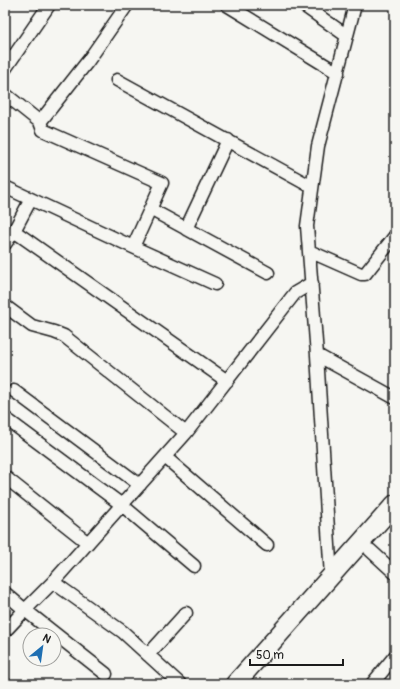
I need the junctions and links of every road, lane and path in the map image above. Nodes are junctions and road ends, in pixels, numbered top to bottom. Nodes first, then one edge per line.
1 (49, 5) edge
2 (127, 5) edge
3 (227, 5) edge
4 (303, 5) edge
5 (355, 5) edge
6 (347, 36) junction
7 (5, 68) edge
8 (338, 73) junction
9 (117, 80) dead end
10 (5, 94) edge
11 (40, 122) junction
12 (228, 140) junction
13 (5, 187) edge
14 (312, 187) junction
15 (31, 199) junction
16 (150, 209) junction
17 (186, 229) junction
18 (14, 231) junction
19 (393, 241) edge
20 (5, 244) edge
21 (133, 247) junction
22 (309, 251) junction
23 (268, 273) dead end
24 (312, 283) junction
25 (215, 284) dead end
26 (5, 306) edge
27 (317, 355) junction
28 (227, 381) junction
29 (14, 391) dead end
30 (395, 398) edge
31 (5, 418) edge
32 (186, 433) junction
33 (165, 457) junction
34 (5, 478) edge
35 (140, 485) junction
36 (395, 504) edge
37 (122, 505) junction
38 (395, 522) edge
39 (88, 543) junction
40 (267, 545) dead end
41 (370, 550) junction
42 (194, 566) dead end
43 (395, 573) edge
44 (330, 577) junction
45 (53, 582) junction
46 (5, 593) edge
47 (24, 610) junction
48 (186, 613) dead end
49 (5, 632) edge
50 (148, 655) junction
51 (395, 656) edge
52 (106, 674) dead end
53 (180, 684) edge
54 (236, 684) edge
55 (251, 684) edge
56 (372, 684) edge

1 - 7 street
2 - 11 street
3 - 8 street
4 - 6 street
5 - 6 street
6 - 8 street
8 - 14 street
9 - 12 street
10 - 11 street
11 - 16 street
12 - 14 street
12 - 17 street
13 - 15 street
14 - 22 street
15 - 18 street
15 - 21 street
16 - 17 street
16 - 21 street
17 - 23 street
18 - 20 street
18 - 28 street
19 - 22 street
21 - 25 street
22 - 24 street
24 - 27 street
24 - 28 street
26 - 32 street
27 - 30 street
27 - 44 street
28 - 32 street
29 - 35 street
31 - 37 street
32 - 33 street
33 - 35 street
33 - 40 street
34 - 39 street
35 - 37 street
36 - 44 main road
37 - 39 street
37 - 42 street
38 - 41 main road
39 - 45 street
41 - 43 street
41 - 55 main road
44 - 54 main road
45 - 47 street
45 - 50 street
46 - 47 street
47 - 49 street
47 - 52 street
48 - 50 street
50 - 53 street
51 - 56 street

